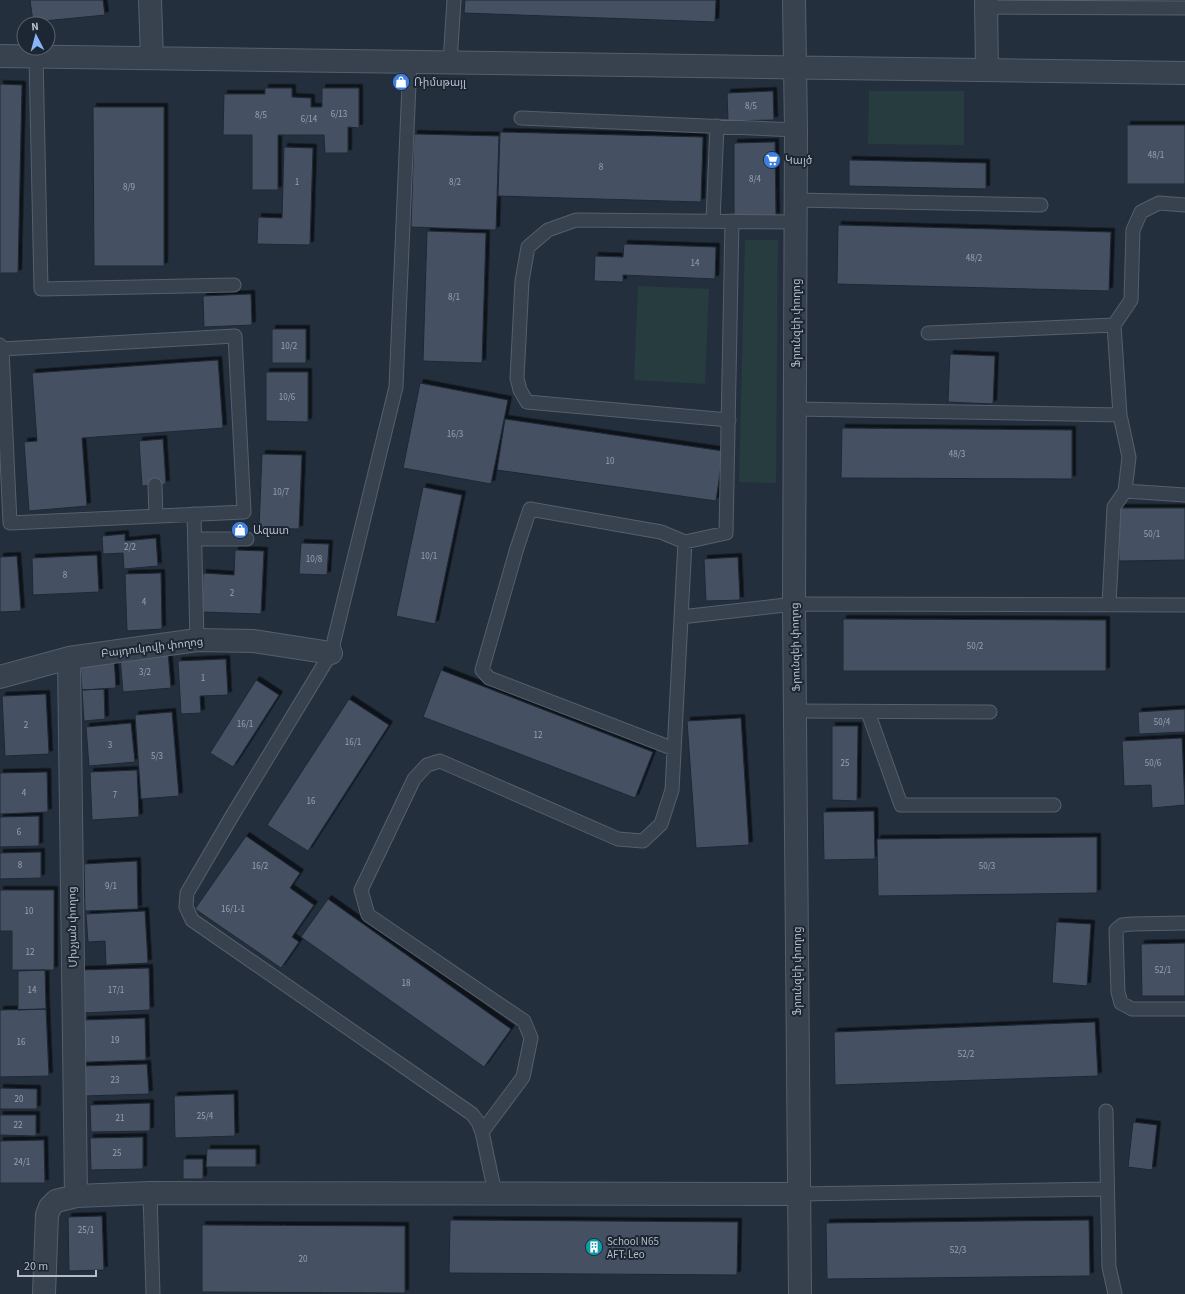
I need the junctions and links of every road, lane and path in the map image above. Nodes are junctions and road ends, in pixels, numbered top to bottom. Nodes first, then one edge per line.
1 (150, 0) edge
2 (454, 0) edge
3 (794, 0) edge
4 (986, 4) edge
5 (1185, 8) edge
6 (0, 56) edge
7 (16, 56) edge
8 (36, 56) joint
9 (152, 58) junction
10 (410, 62) junction
11 (450, 62) junction
12 (796, 67) junction
13 (987, 70) junction
14 (1185, 73) edge
15 (520, 118) dead end
16 (716, 126) junction
17 (796, 130) junction
18 (796, 200) junction
19 (1041, 205) dead end
20 (1185, 205) edge
21 (713, 221) junction
22 (732, 221) junction
23 (796, 222) junction
24 (234, 285) dead end
25 (1114, 325) junction
26 (928, 334) dead end
27 (1, 347) edge
28 (795, 410) junction
29 (1120, 415) junction
30 (729, 420) junction
31 (155, 485) dead end
32 (1125, 491) junction
33 (1185, 495) edge
34 (194, 514) junction
35 (156, 516) junction
36 (195, 539) junction
37 (246, 539) dead end
38 (685, 542) junction
39 (794, 604) junction
40 (1110, 604) junction
41 (1185, 605) edge
42 (681, 617) junction
43 (197, 640) junction
44 (330, 653) junction
45 (69, 658) junction
46 (0, 678) edge
47 (796, 711) junction
48 (868, 712) junction
49 (990, 712) dead end
50 (674, 749) junction
51 (1054, 805) dead end
52 (1185, 923) edge
53 (1185, 1009) edge
54 (1106, 1111) dead end
55 (482, 1132) junction
56 (1107, 1189) junction
57 (495, 1193) junction
58 (150, 1194) junction
59 (798, 1194) junction
60 (76, 1196) junction
61 (44, 1294) edge
62 (153, 1294) edge
63 (800, 1294) edge
64 (1115, 1294) edge

1 - 9 street
2 - 11 lane
3 - 12 street, Ֆրունզեի փողոց
4 - 5 lane
4 - 13 street
6 - 7 street
8 - 9 street
8 - 24 lane
9 - 10 street
10 - 11 street
10 - 44 lane
11 - 12 street
12 - 13 street
12 - 17 street, Ֆրունզեի փողոց
13 - 14 street
15 - 16 lane
16 - 17 lane
16 - 21 lane
17 - 18 street, Ֆրունզեի փողոց
18 - 19 lane
18 - 23 street, Ֆրունզեի փողոց
20 - 25 lane
21 - 22 lane
21 - 30 lane
22 - 23 lane
22 - 30 lane
23 - 28 street, Ֆրունզեի փողոց
25 - 26 lane
25 - 29 lane
27 - 34 lane
27 - 35 lane
28 - 29 lane
28 - 39 street, Ֆրունզեի փողոց
29 - 32 lane
30 - 38 lane
31 - 35 lane
32 - 33 lane
32 - 40 lane
34 - 35 lane
34 - 36 lane
36 - 37 lane
36 - 43 lane
38 - 42 lane
38 - 50 lane
39 - 40 lane
39 - 42 lane
39 - 47 street, Ֆրունզեի փողոց
40 - 41 lane
42 - 50 lane
43 - 44 street, Բայդուկովի փողոց
43 - 45 street, Բայդուկովի փողոց
44 - 55 lane
45 - 46 street, Բայդուկովի փողոց
45 - 60 street, Մխչյան փողոց
47 - 48 lane
47 - 59 street, Ֆրունզեի փողոց
48 - 49 lane
48 - 51 lane
50 - 55 lane
52 - 53 lane
54 - 56 lane
55 - 57 lane
56 - 59 lane
56 - 64 lane
57 - 58 street
57 - 59 street
58 - 60 street
58 - 62 lane
59 - 63 street, Ֆրունզեի փողոց
60 - 61 street

